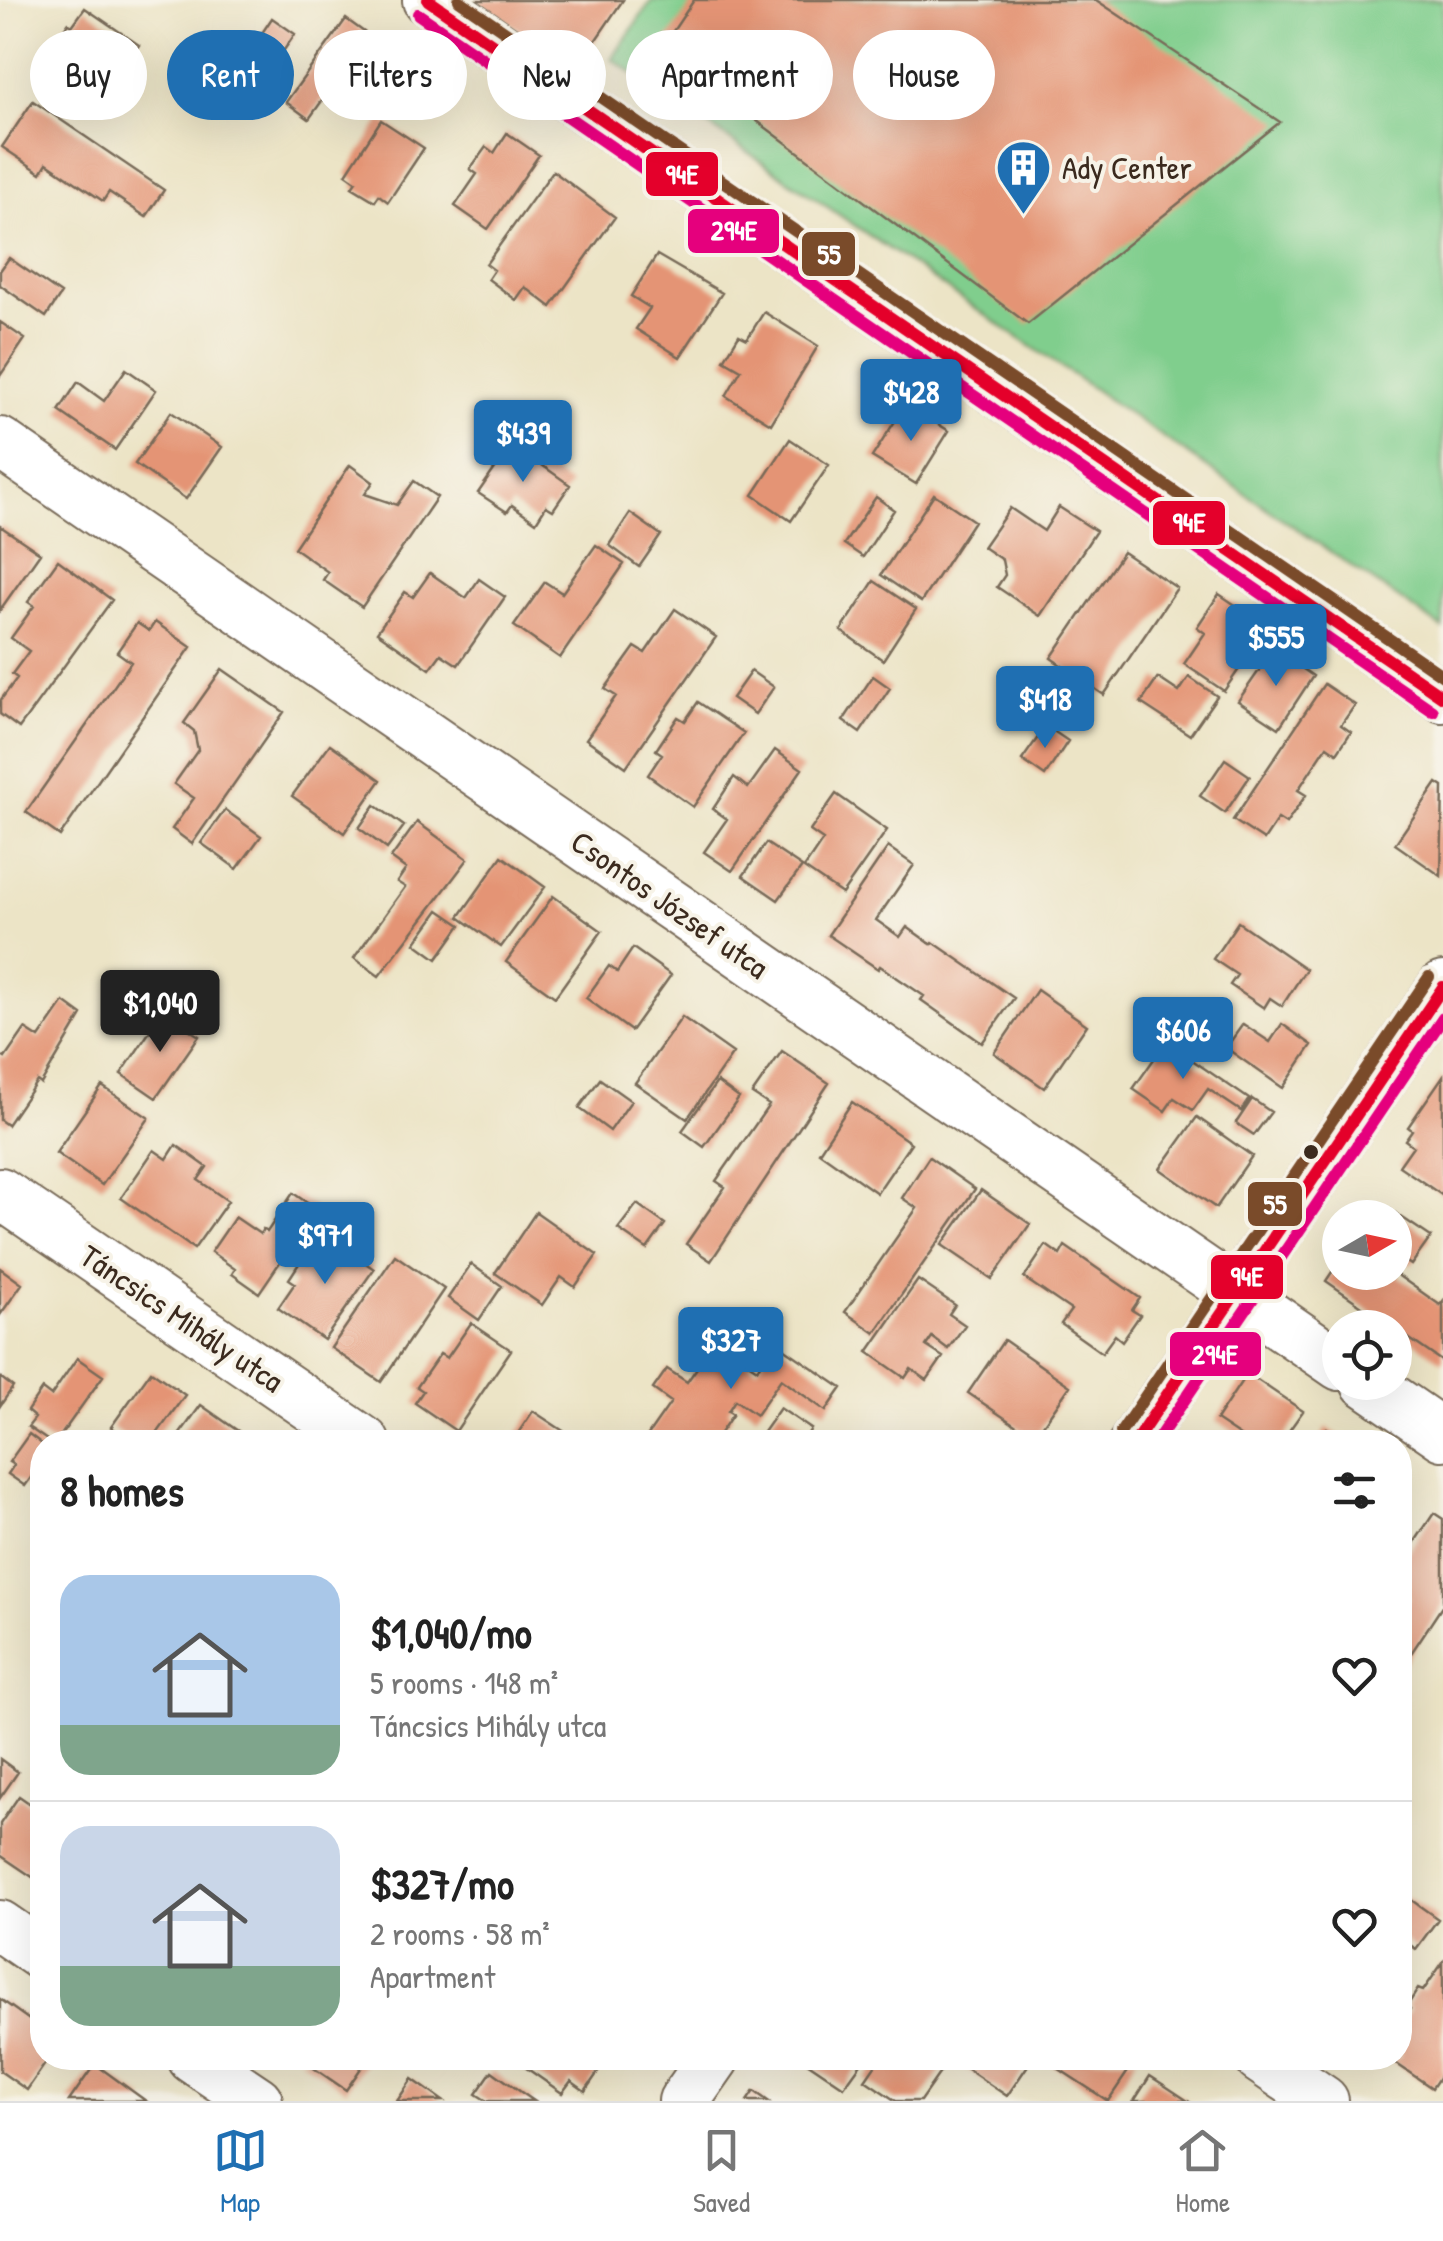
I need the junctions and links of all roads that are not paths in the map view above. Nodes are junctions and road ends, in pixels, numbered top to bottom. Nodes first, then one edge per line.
1 (428, 0) edge
2 (0, 443) edge
3 (1443, 698) edge
4 (1443, 987) edge
5 (0, 1194) edge
6 (1236, 1294) junction
7 (1322, 1353) edge
8 (1392, 1400) edge
9 (346, 1430) edge
10 (1143, 1430) edge
11 (1443, 1435) edge
12 (0, 1926) edge
13 (30, 1947) edge
14 (211, 2070) edge
15 (706, 2070) edge
16 (1278, 2070) edge
17 (257, 2101) edge
18 (684, 2101) edge
19 (1323, 2101) edge

1 - 3 street
2 - 6 street, Csontos József utca
4 - 6 street
5 - 9 street, Táncsics Mihály utca
6 - 7 street, Csontos József utca
6 - 10 street
8 - 11 street
12 - 13 street
14 - 17 street
15 - 18 street
16 - 19 street

